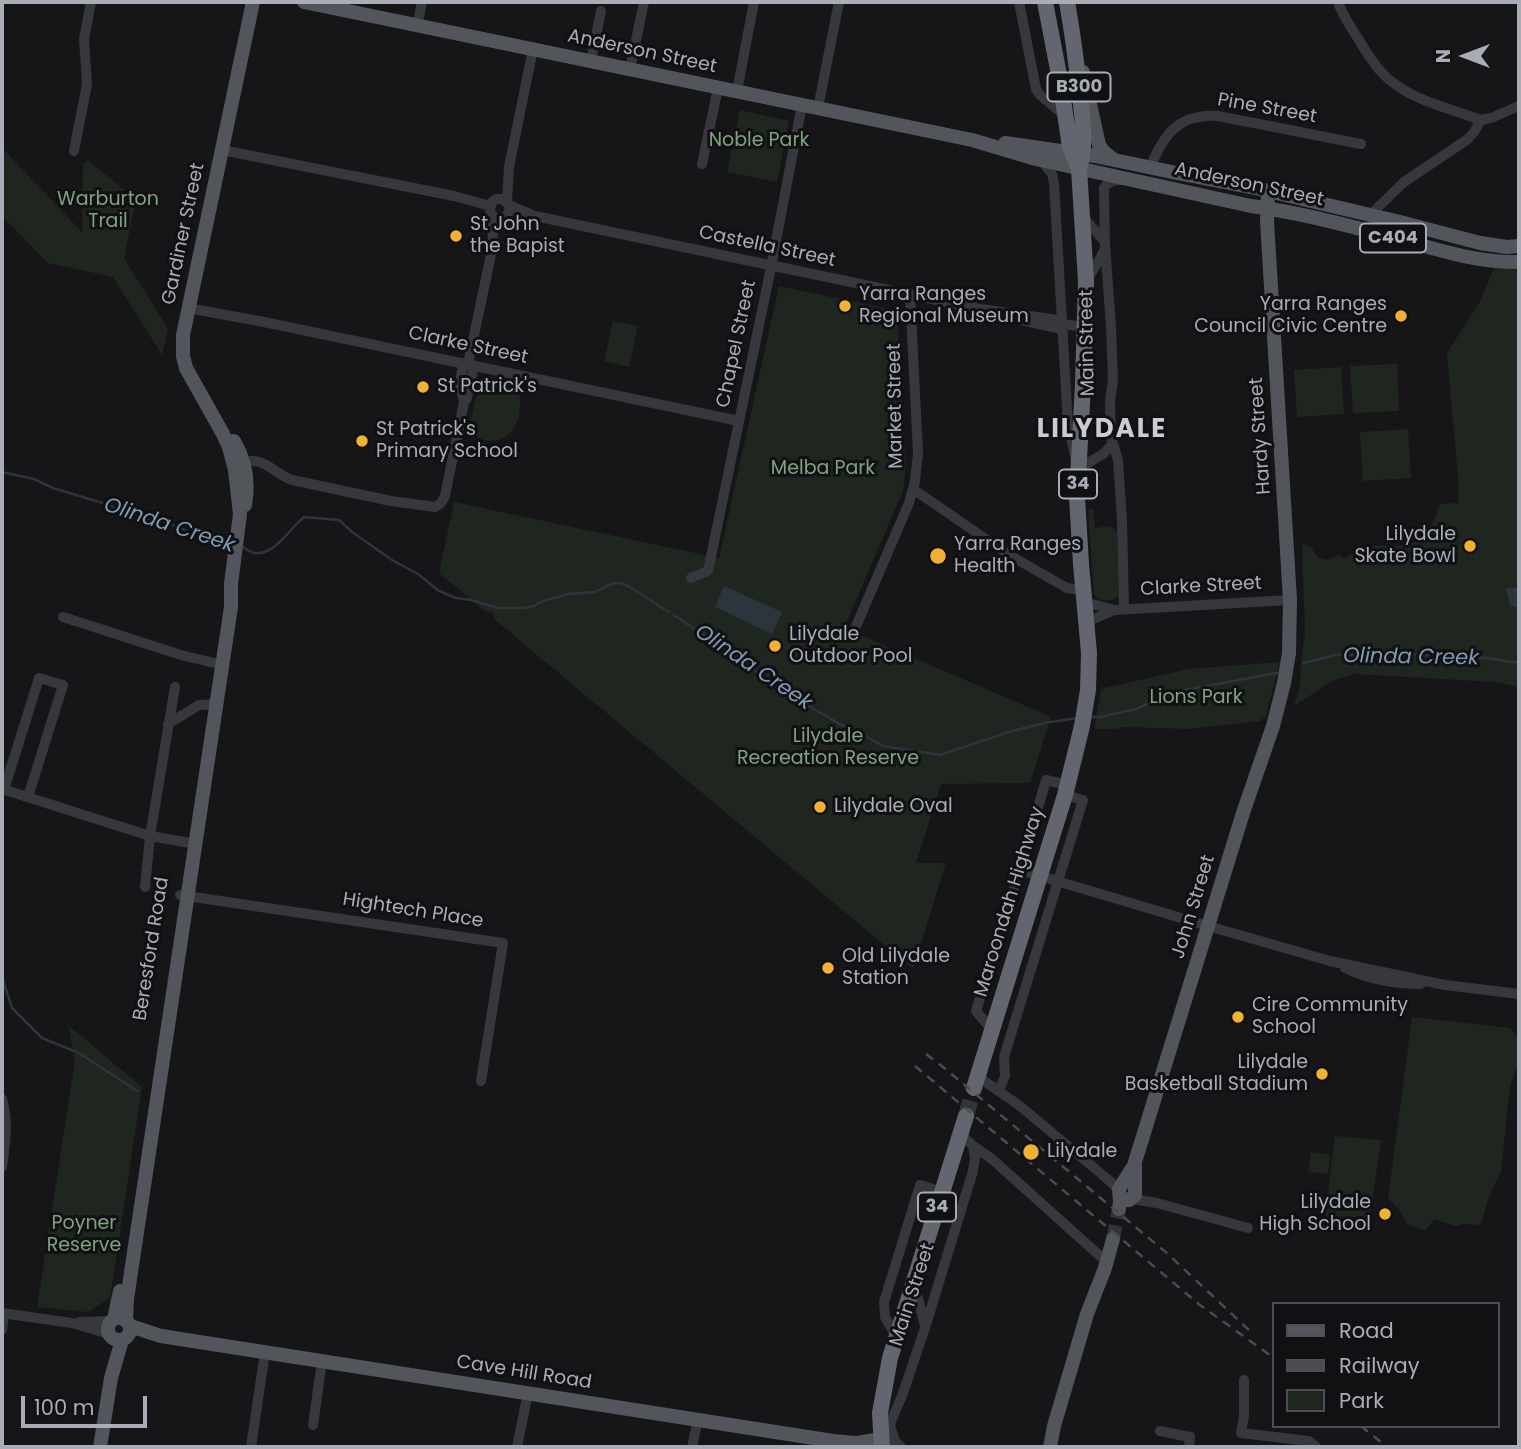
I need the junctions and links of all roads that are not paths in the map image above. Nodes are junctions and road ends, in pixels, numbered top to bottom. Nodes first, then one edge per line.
1 (90, 2) edge
2 (253, 2) edge
3 (304, 2) edge
4 (422, 2) edge
5 (644, 2) edge
6 (754, 2) edge
7 (839, 2) edge
8 (1019, 2) edge
9 (1045, 2) edge
10 (1067, 2) edge
11 (1338, 2) edge
12 (601, 11) dead end
13 (1070, 20) junction
14 (417, 26) junction
15 (533, 49) junction
16 (591, 61) junction
17 (629, 69) junction
18 (718, 88) junction
19 (737, 91) junction
20 (802, 105) junction
21 (1519, 106) edge
22 (818, 108) junction
23 (1065, 116) junction
24 (1481, 120) junction
25 (972, 140) junction
26 (1362, 144) dead end
27 (222, 150) junction
28 (74, 151) dead end
29 (1078, 158) junction
30 (1041, 160) junction
31 (1118, 161) junction
32 (702, 164) dead end
33 (1150, 168) junction
34 (1131, 180) junction
35 (1147, 183) junction
36 (1268, 191) junction
37 (1332, 206) junction
38 (1267, 208) junction
39 (501, 209) junction
40 (1370, 215) junction
41 (1083, 218) junction
42 (1330, 221) junction
43 (1105, 243) junction
44 (1519, 246) edge
45 (1433, 248) junction
46 (1519, 262) edge
47 (771, 265) junction
48 (1086, 281) junction
49 (910, 294) junction
50 (188, 308) junction
51 (1062, 324) junction
52 (1085, 327) junction
53 (468, 365) junction
54 (214, 416) joint
55 (739, 421) junction
56 (1113, 444) junction
57 (239, 463) junction
58 (1078, 469) junction
59 (913, 489) junction
60 (691, 578) dead end
61 (1084, 596) junction
62 (1290, 600) junction
63 (1119, 609) junction
64 (62, 617) dead end
65 (1086, 622) junction
66 (854, 631) dead end
67 (1288, 662) joint
68 (219, 664) junction
69 (175, 687) dead end
70 (213, 704) junction
71 (169, 724) junction
72 (3, 790) edge
73 (1065, 794) junction
74 (28, 797) junction
75 (150, 836) junction
76 (192, 844) junction
77 (1020, 870) junction
78 (1040, 875) junction
79 (1059, 880) junction
80 (145, 887) dead end
81 (184, 895) junction
82 (1209, 926) junction
83 (1519, 994) edge
84 (992, 1030) junction
85 (481, 1081) dead end
86 (976, 1082) joint
87 (999, 1091) junction
88 (2, 1099) edge
89 (966, 1116) tunnel mouth
90 (961, 1134) junction
91 (973, 1146) junction
92 (2, 1167) edge
93 (918, 1190) junction
94 (942, 1192) junction
95 (1126, 1197) junction
96 (936, 1212) junction
97 (1248, 1228) dead end
98 (1115, 1241) joint
99 (1086, 1243) junction
100 (1105, 1268) junction
101 (914, 1281) junction
102 (3, 1313) edge
103 (925, 1328) junction
104 (2, 1330) edge
105 (118, 1330) junction
106 (896, 1336) junction
107 (265, 1352) junction
108 (322, 1361) junction
109 (1244, 1380) dead end
110 (528, 1393) junction
111 (882, 1396) junction
112 (698, 1419) junction
113 (892, 1419) junction
114 (313, 1425) dead end
115 (1160, 1431) dead end
116 (861, 1445) edge
117 (883, 1445) edge
118 (100, 1447) edge
119 (251, 1447) edge
120 (517, 1447) edge
121 (692, 1447) edge
122 (901, 1447) edge
123 (1050, 1447) edge
124 (1189, 1447) edge
125 (1315, 1447) edge

1 - 28 street
2 - 27 main road, Gardiner Street
3 - 14 main road, Anderson Street
4 - 14 street
5 - 17 street
6 - 19 street
7 - 22 street
8 - 23 street
9 - 23 highway, B300
10 - 13 highway, B300
11 - 24 street
12 - 16 street
13 - 29 highway, B300
13 - 31 main road
14 - 15 main road, Anderson Street
15 - 16 main road, Anderson Street
15 - 39 street
16 - 17 main road, Anderson Street
17 - 18 main road, Anderson Street
18 - 19 main road, Anderson Street
18 - 32 street
19 - 20 main road, Anderson Street
20 - 22 main road, Anderson Street
20 - 47 street, Chapel Street
21 - 24 street
22 - 25 main road, Anderson Street
23 - 29 highway, B300
24 - 40 street
25 - 29 main road, Anderson Street
25 - 30 main road, Anderson Street
26 - 33 street, Pine Street
27 - 39 street, Castella Street
27 - 50 main road, Gardiner Street
29 - 30 main road, Anderson Street
29 - 31 main road, Anderson Street / C404
29 - 34 main road, Anderson Street / C404
29 - 41 highway, 34
30 - 51 street, Main Street
31 - 33 main road, Anderson Street / C404
33 - 35 main road
33 - 36 main road, Anderson Street / C404
34 - 35 main road, Anderson Street / C404
34 - 43 street, Main Street
35 - 38 main road, Anderson Street / C404
36 - 37 main road, Anderson Street / C404
36 - 38 main road, Hardy Street
37 - 40 main road, Anderson Street / C404
37 - 42 main road
38 - 42 main road, Anderson Street / C404
38 - 62 main road, Hardy Street
39 - 47 street, Castella Street
39 - 53 street
40 - 44 main road, Anderson Street / C404
40 - 45 main road
41 - 43 street
41 - 48 highway, 34
42 - 45 main road, Anderson Street / C404
43 - 48 street
43 - 56 street, Main Street
45 - 46 main road, Anderson Street / C404
47 - 49 street, Castella Street
47 - 55 street, Chapel Street
48 - 52 highway, 34
49 - 51 street, Castella Street
49 - 59 street, Market Street
50 - 53 street, Clarke Street
50 - 54 main road, Gardiner Street
51 - 52 street, Castella Street
51 - 58 street, Main Street
52 - 58 highway, 34
53 - 55 street, Clarke Street
53 - 57 street
54 - 57 main road, Beresford Road
55 - 60 street, Chapel Street
56 - 58 street
56 - 63 street, Main Street
57 - 68 main road, Beresford Road
58 - 61 highway, 34
59 - 61 street, Clarke Street
59 - 66 street, Market Street
61 - 63 street, Clarke Street
61 - 65 highway, 34
62 - 63 street, Clarke Street
62 - 67 main road, Hardy Street
63 - 65 street, Clarke Street
64 - 68 street
65 - 73 highway, Maroondah Highway / 34
67 - 82 main road, John Street
68 - 70 main road, Beresford Road
69 - 71 street
70 - 71 street
70 - 76 main road, Beresford Road
71 - 75 street
72 - 74 street
72 - 74 street
73 - 77 street
73 - 78 highway, Maroondah Highway / 34
73 - 79 street
74 - 75 street
75 - 76 street
75 - 80 street
76 - 81 main road, Beresford Road
77 - 78 street
77 - 84 street
78 - 79 street
78 - 84 highway, Maroondah Highway / 34
79 - 82 street
79 - 87 street
81 - 85 street, Hightech Place
81 - 105 main road, Beresford Road
82 - 83 street
82 - 95 main road, John Street
84 - 86 highway, Maroondah Highway / 34
86 - 87 street
87 - 95 street
88 - 92 street
89 - 90 highway, 34
90 - 91 street
90 - 94 highway, 34
91 - 99 street
91 - 103 street, Main Street
93 - 94 street
93 - 96 street
93 - 106 street, Main Street
94 - 96 highway, 34
95 - 97 street
96 - 101 highway, 34
98 - 99 street
98 - 100 main road
99 - 100 street
100 - 123 main road
101 - 103 street
101 - 106 highway, 34
102 - 104 street
102 - 105 street, Cave Hill Road
103 - 113 street, Main Street
105 - 107 main road, Cave Hill Road
105 - 118 main road, Beresford Road
106 - 111 highway, 34
107 - 108 main road, Cave Hill Road
107 - 119 street
108 - 110 main road, Cave Hill Road
108 - 114 street
109 - 125 street
110 - 112 main road, Cave Hill Road
110 - 120 street
111 - 113 street
111 - 117 highway, 34
112 - 116 main road, Cave Hill Road
112 - 121 street
113 - 117 street
113 - 122 street
115 - 124 street
116 - 117 main road, Cave Hill Road

